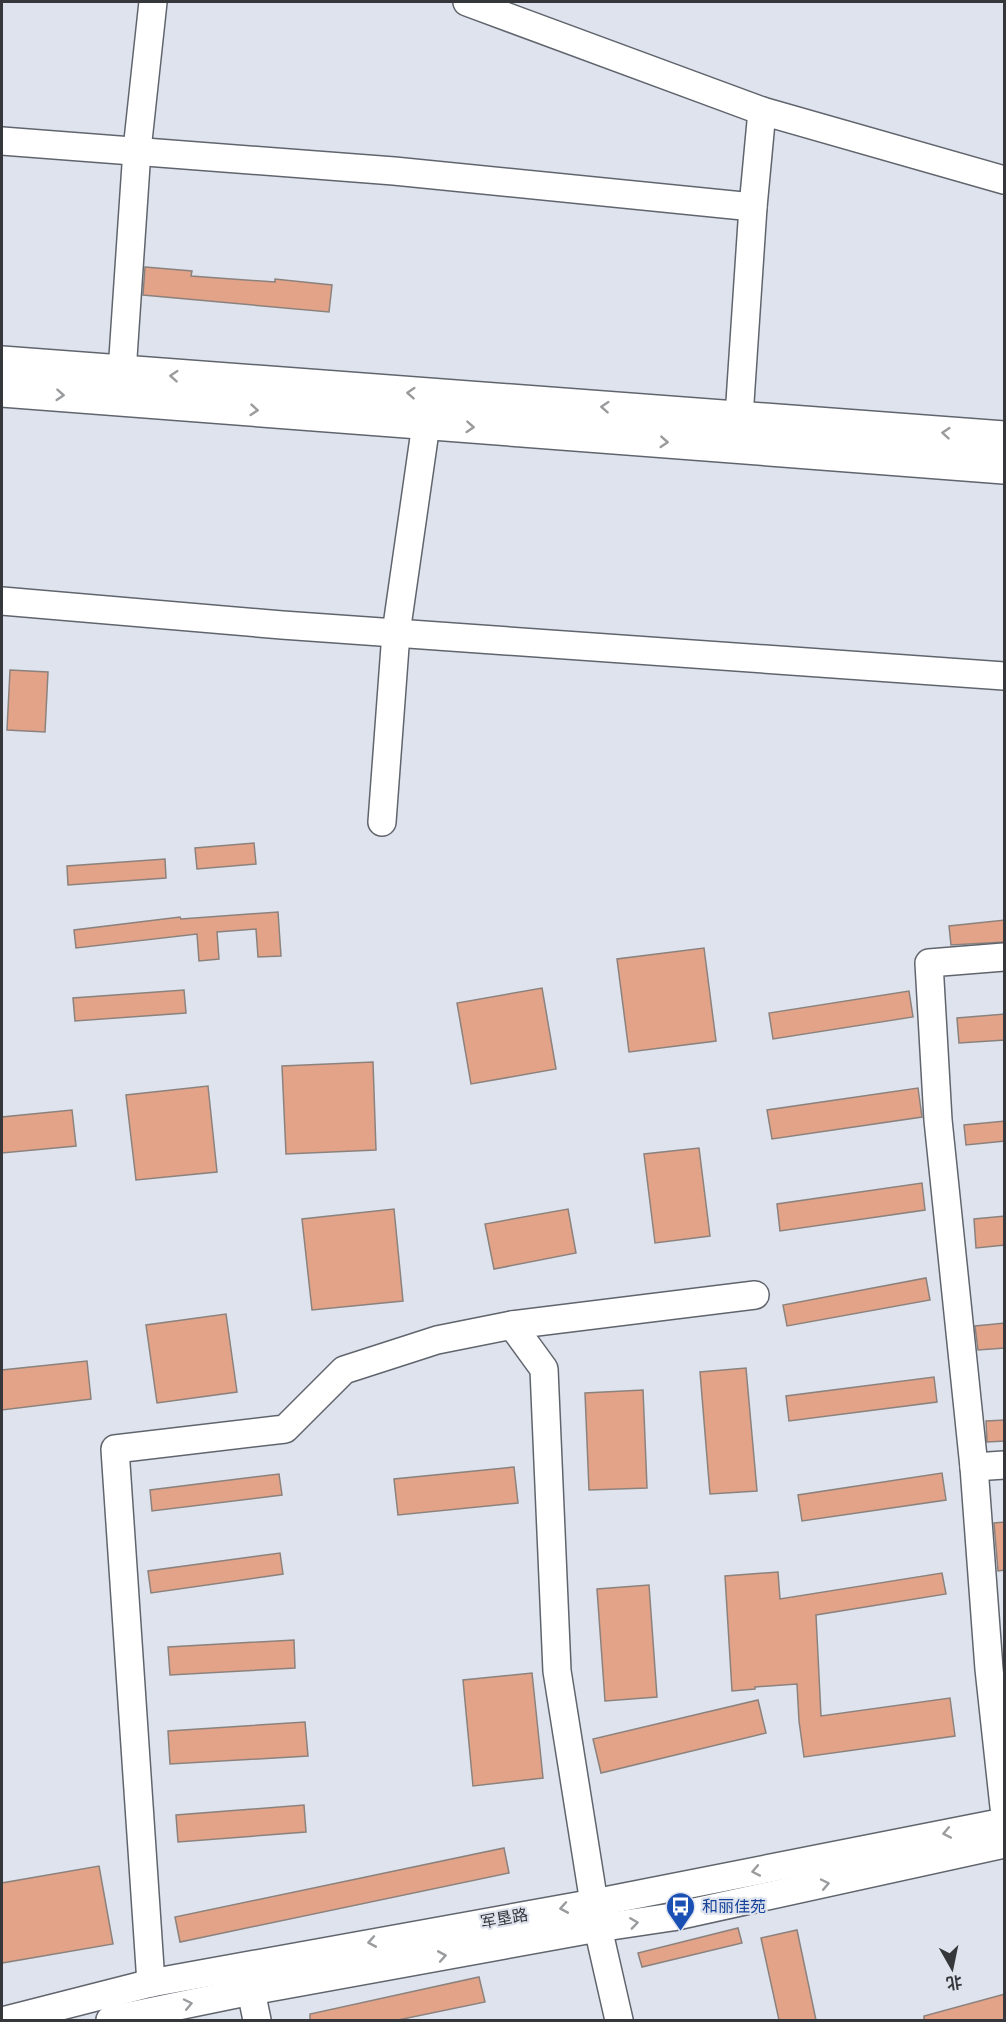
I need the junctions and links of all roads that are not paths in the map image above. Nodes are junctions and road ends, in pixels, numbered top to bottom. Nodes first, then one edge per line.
1 (153, 2) edge
2 (467, 2) edge
3 (762, 111) junction
4 (2, 141) edge
5 (137, 150) junction
6 (1005, 180) edge
7 (753, 207) junction
8 (2, 363) edge
9 (122, 372) junction
10 (2, 390) edge
11 (739, 417) junction
12 (426, 424) junction
13 (1005, 438) edge
14 (1005, 467) edge
15 (2, 601) edge
16 (396, 633) junction
17 (1005, 676) edge
18 (382, 822) dead end
19 (1005, 957) edge
20 (755, 1295) dead end
21 (512, 1324) junction
22 (1005, 1465) edge
23 (974, 1467) junction
24 (997, 1668) edge
25 (1005, 1807) edge
26 (1005, 1822) edge
27 (1005, 1844) edge
28 (596, 1915) junction
29 (151, 1983) junction
30 (251, 1990) junction
31 (6, 2020) edge
32 (110, 2020) edge
33 (257, 2020) edge
34 (619, 2020) edge

1 - 5 street
2 - 3 street
3 - 6 street
3 - 7 street
4 - 5 street
5 - 7 street
5 - 9 street
7 - 11 street
8 - 9 main road
11 -> 9 main road
10 -> 12 main road
13 -> 11 main road
12 -> 14 main road
12 - 16 street
15 - 16 street
16 - 17 street
16 - 18 street
19 - 23 street
20 - 21 street
21 - 28 street
21 - 29 street
22 - 23 street
23 - 24 street
24 - 25 street
26 -> 28 street, 军垦路
28 -> 27 street, 军垦路
28 -> 29 street, 军垦路
30 -> 28 street, 军垦路
28 - 34 street
29 - 31 street, 军垦路
32 -> 30 street, 军垦路
30 - 33 street

